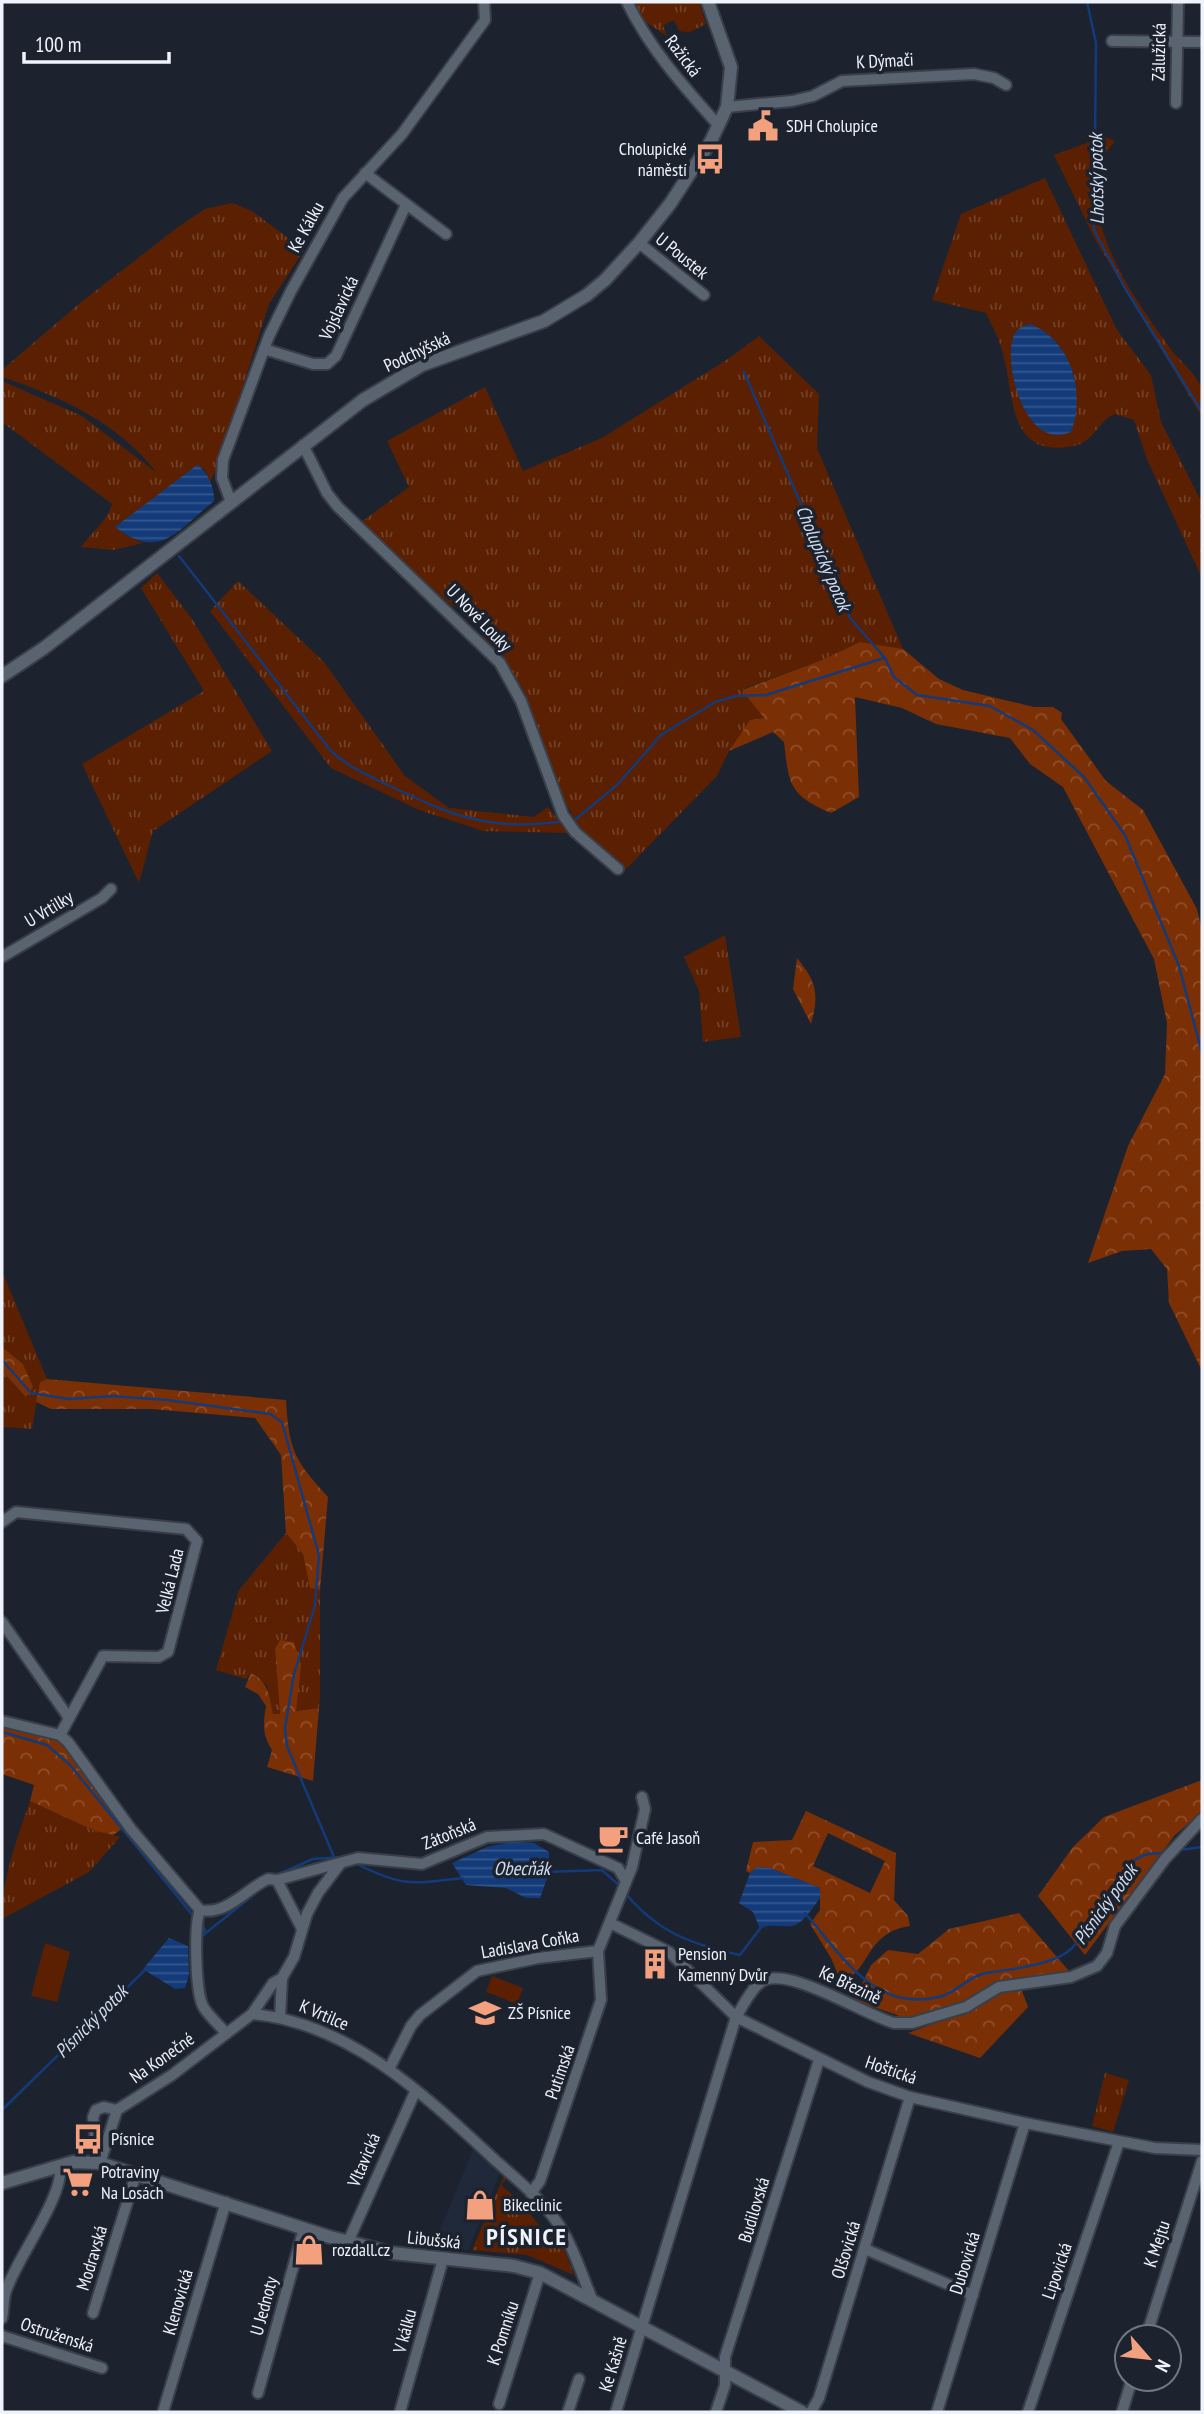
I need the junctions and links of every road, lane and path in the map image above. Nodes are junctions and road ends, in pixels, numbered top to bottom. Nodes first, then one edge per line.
1 (484, 2) edge
2 (627, 2) edge
3 (708, 2) edge
4 (1178, 2) edge
5 (1112, 41) dead end
6 (1177, 41) junction
7 (1202, 42) edge
8 (1006, 85) dead end
9 (1176, 103) dead end
10 (727, 107) junction
11 (719, 126) junction
12 (365, 173) junction
13 (406, 205) junction
14 (446, 234) dead end
15 (639, 243) junction
16 (704, 295) dead end
17 (264, 349) junction
18 (303, 445) junction
19 (231, 502) junction
20 (2, 676) edge
21 (618, 869) dead end
22 (111, 888) dead end
23 (2, 957) edge
24 (2, 1522) edge
25 (2, 1622) edge
26 (68, 1718) junction
27 (2, 1721) edge
28 (60, 1735) junction
29 (642, 1797) dead end
30 (1202, 1819) edge
31 (347, 1862) junction
32 (277, 1880) junction
33 (624, 1886) junction
34 (198, 1916) junction
35 (610, 1923) junction
36 (302, 1929) junction
37 (598, 1951) junction
38 (282, 1978) junction
39 (252, 2014) junction
40 (280, 2017) junction
41 (736, 2017) junction
42 (226, 2033) junction
43 (819, 2060) junction
44 (389, 2069) junction
45 (415, 2092) junction
46 (910, 2097) junction
47 (117, 2110) junction
48 (1025, 2123) junction
49 (1119, 2141) junction
50 (1202, 2150) edge
51 (101, 2158) junction
52 (1202, 2161) edge
53 (60, 2165) junction
54 (136, 2174) junction
55 (2, 2183) edge
56 (531, 2193) junction
57 (226, 2202) junction
58 (304, 2228) junction
59 (348, 2242) junction
60 (865, 2249) junction
61 (443, 2259) junction
62 (540, 2273) junction
63 (3, 2294) edge
64 (973, 2295) junction
65 (592, 2299) junction
66 (93, 2313) dead end
67 (2, 2318) edge
68 (1150, 2323) edge
69 (643, 2326) junction
70 (2, 2336) edge
71 (102, 2368) dead end
72 (725, 2371) junction
73 (579, 2379) dead end
74 (258, 2393) dead end
75 (1128, 2393) edge
76 (499, 2404) dead end
77 (163, 2412) edge
78 (400, 2412) edge
79 (568, 2412) edge
80 (616, 2412) edge
81 (716, 2412) edge
82 (802, 2412) edge
83 (811, 2412) edge
84 (937, 2412) edge
85 (1028, 2412) edge
86 (1122, 2412) edge

1 - 12 street, Ke Kálku
2 - 11 street, Ražická
3 - 10 street, Podchýšská
4 - 6 street, Zálužická
5 - 6 street
6 - 7 street
6 - 9 street, Zálužická
8 - 10 street, K Dýmači
10 - 11 street, Podchýšská
11 - 15 street, Podchýšská
12 - 13 street
12 - 17 street, Ke Kálku
13 - 14 street
13 - 17 street, Vojslavická
15 - 16 street, U Poustek
15 - 18 street, Podchýšská
17 - 19 street, Ke Kálku
18 - 19 street, Podchýšská
18 - 21 street, U Nové Louky
19 - 20 street, Podchýšská
22 - 23 street, U Vrtilky
24 - 26 street, Velká Lada
25 - 26 street
26 - 28 street, Velká Lada
27 - 28 street
28 - 34 street
29 - 33 street, Putimská
30 - 41 street, Ke Březině
31 - 32 street, Zátoňská
31 - 33 street, Zátoňská
31 - 36 street
32 - 34 street, Zátoňská
32 - 36 street
33 - 35 street, Putimská
34 - 42 street
35 - 37 street, Putimská
35 - 41 street, Hoštická
36 - 38 street
37 - 44 street, Ladislava Coňka
37 - 56 street, Putimská
38 - 39 street
38 - 40 street
39 - 40 street, K Vrtilce
39 - 42 street
40 - 44 street, K Vrtilce
41 - 43 street, Hoštická
41 - 69 street, Ke Březině
42 - 47 street, Na Konečné
43 - 46 street, Hoštická
43 - 72 street, Budilovská
44 - 45 street, K Vrtilce
45 - 56 street, K Vrtilce
45 - 59 street, Vltavická
46 - 48 street, Hoštická
46 - 60 street, Olšovická
47 - 51 street
47 - 51 street, Na Konečné
48 - 49 street, Hoštická
48 - 64 street, Dubovická
49 - 50 street, Hoštická
49 - 85 street, Lipovická
51 - 53 street, Libušská
51 - 54 street, Libušská
52 - 68 street, K Mejtu
53 - 55 street, Libušská
53 - 63 street
54 - 57 street, Libušská
54 - 66 street, Modravská
56 - 65 street, K Vrtilce
57 - 58 street, Libušská
57 - 77 street, Klenovická
58 - 59 street, Libušská
58 - 74 street, U Jednoty
59 - 61 street, Libušská
60 - 64 street
60 - 83 street, Olšovická
61 - 62 street, Libušská
61 - 78 street, V kálku
62 - 65 street, Libušská
62 - 76 street, K Pomníku
63 - 67 street
64 - 84 street, Dubovická
65 - 69 street, Libušská
69 - 72 street, Libušská
69 - 80 street, Ke Kašně
70 - 71 street, Ostruženská
72 - 81 street, Budilovská
72 - 82 street, Libušská
73 - 79 street
75 - 86 street

